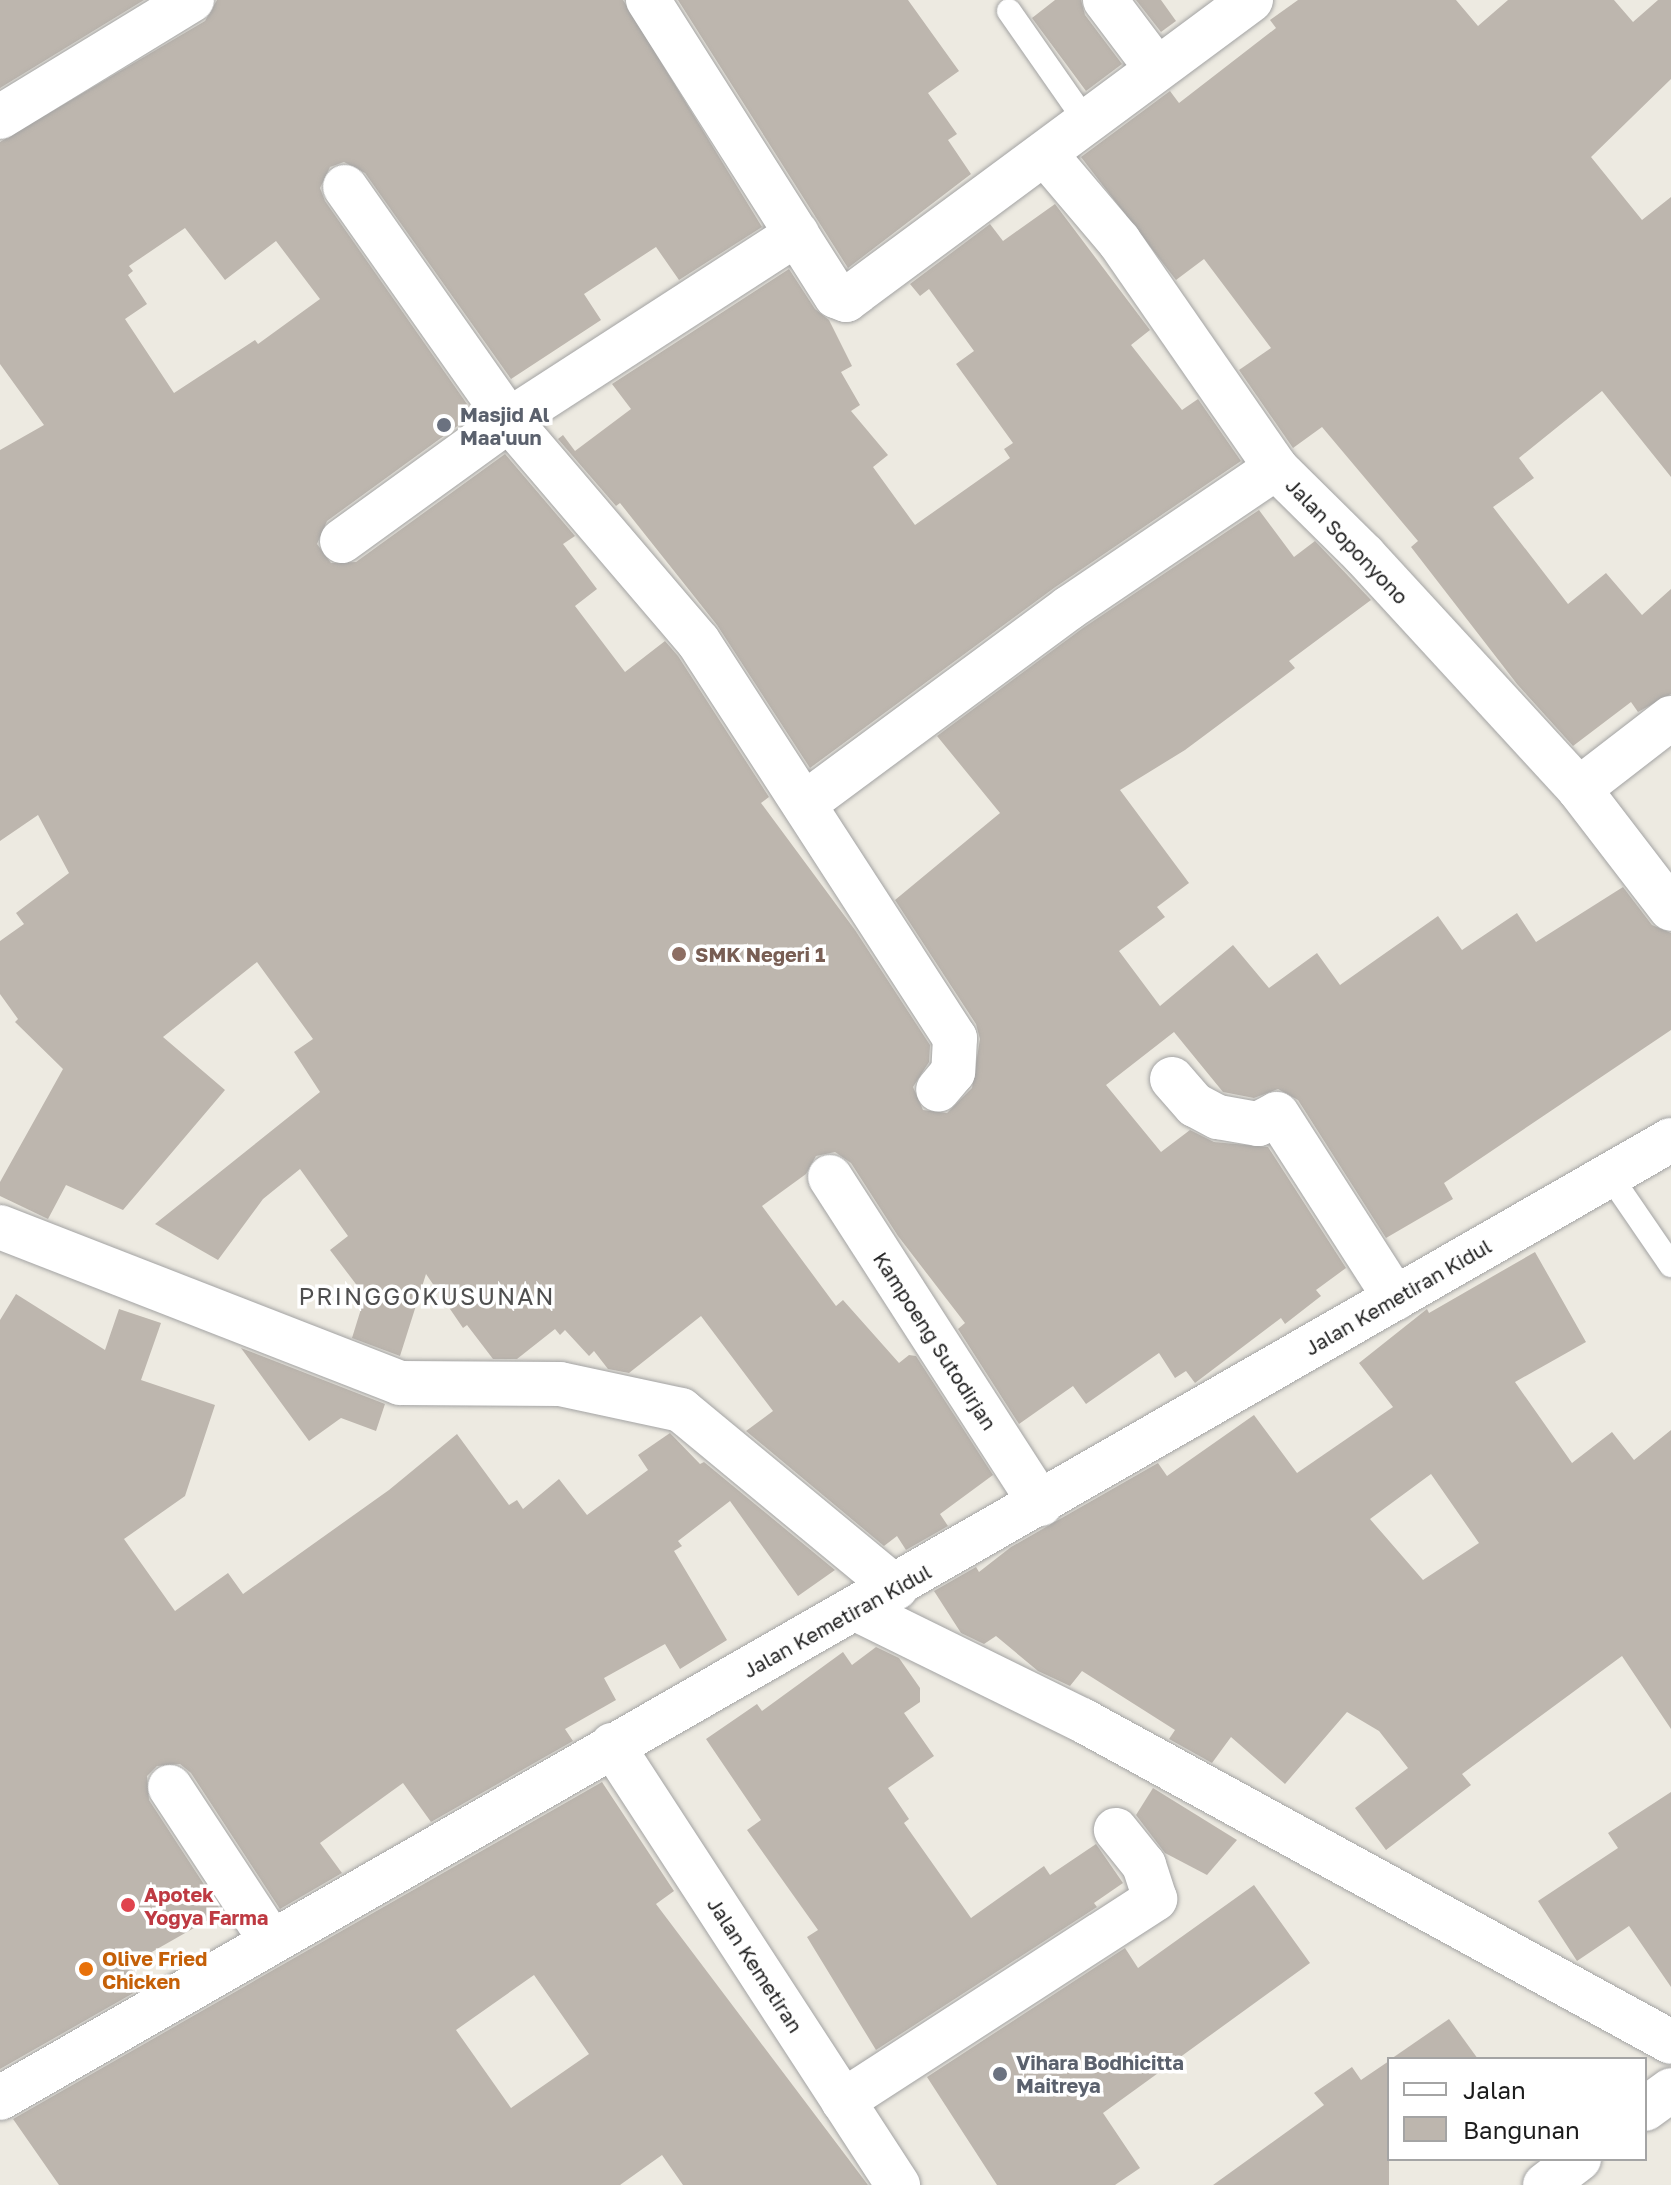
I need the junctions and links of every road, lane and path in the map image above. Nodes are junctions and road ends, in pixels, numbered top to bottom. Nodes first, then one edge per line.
1 (192, 0) edge
2 (648, 0) edge
3 (1105, 0) edge
4 (1251, 0) edge
5 (1009, 11) dead end
6 (1157, 69) junction
7 (0, 117) edge
8 (1087, 123) junction
9 (1046, 155) junction
10 (345, 187) dead end
11 (797, 234) junction
12 (509, 420) junction
13 (1276, 468) junction
14 (342, 541) dead end
15 (1671, 718) edge
16 (1579, 789) junction
17 (804, 804) junction
18 (1671, 909) edge
19 (1172, 1079) dead end
20 (938, 1090) dead end
21 (1671, 1140) edge
22 (1610, 1176) junction
23 (830, 1177) dead end
24 (0, 1227) edge
25 (1671, 1265) edge
26 (1395, 1298) junction
27 (1041, 1504) junction
28 (896, 1588) junction
29 (858, 1610) junction
30 (612, 1745) junction
31 (170, 1787) dead end
32 (1116, 1830) dead end
33 (271, 1941) junction
34 (1671, 2042) edge
35 (1671, 2090) edge
36 (0, 2098) edge
37 (843, 2101) junction
38 (1647, 2108) edge
39 (1576, 2161) edge
40 (898, 2185) edge
41 (1545, 2185) edge

1 - 7 street
2 - 11 street
3 - 6 street
4 - 6 street
5 - 8 lane
6 - 8 street
8 - 9 street
9 - 11 street
9 - 13 street, Jalan Soponyono
10 - 12 street
11 - 12 street
12 - 14 street
12 - 17 street
13 - 16 street, Jalan Soponyono
13 - 17 street
15 - 16 street
16 - 18 street, Jalan Soponyono
17 - 20 street
19 - 26 street
21 - 22 street, Jalan Kemetiran Kidul
22 - 25 lane
22 - 26 street, Jalan Kemetiran Kidul
23 - 27 street, Kampoeng Sutodirjan
24 - 28 street
26 - 27 street, Jalan Kemetiran Kidul
27 - 28 street, Jalan Kemetiran Kidul
28 - 29 street, Jalan Kemetiran Kidul
29 - 30 street, Jalan Kemetiran Kidul
29 - 34 street
30 - 33 street, Jalan Kemetiran Kidul
30 - 37 street, Jalan Kemetiran
31 - 33 street
32 - 37 street
33 - 36 street, Jalan Kemetiran Kidul
35 - 38 street
37 - 40 street, Jalan Kemetiran
39 - 41 street

